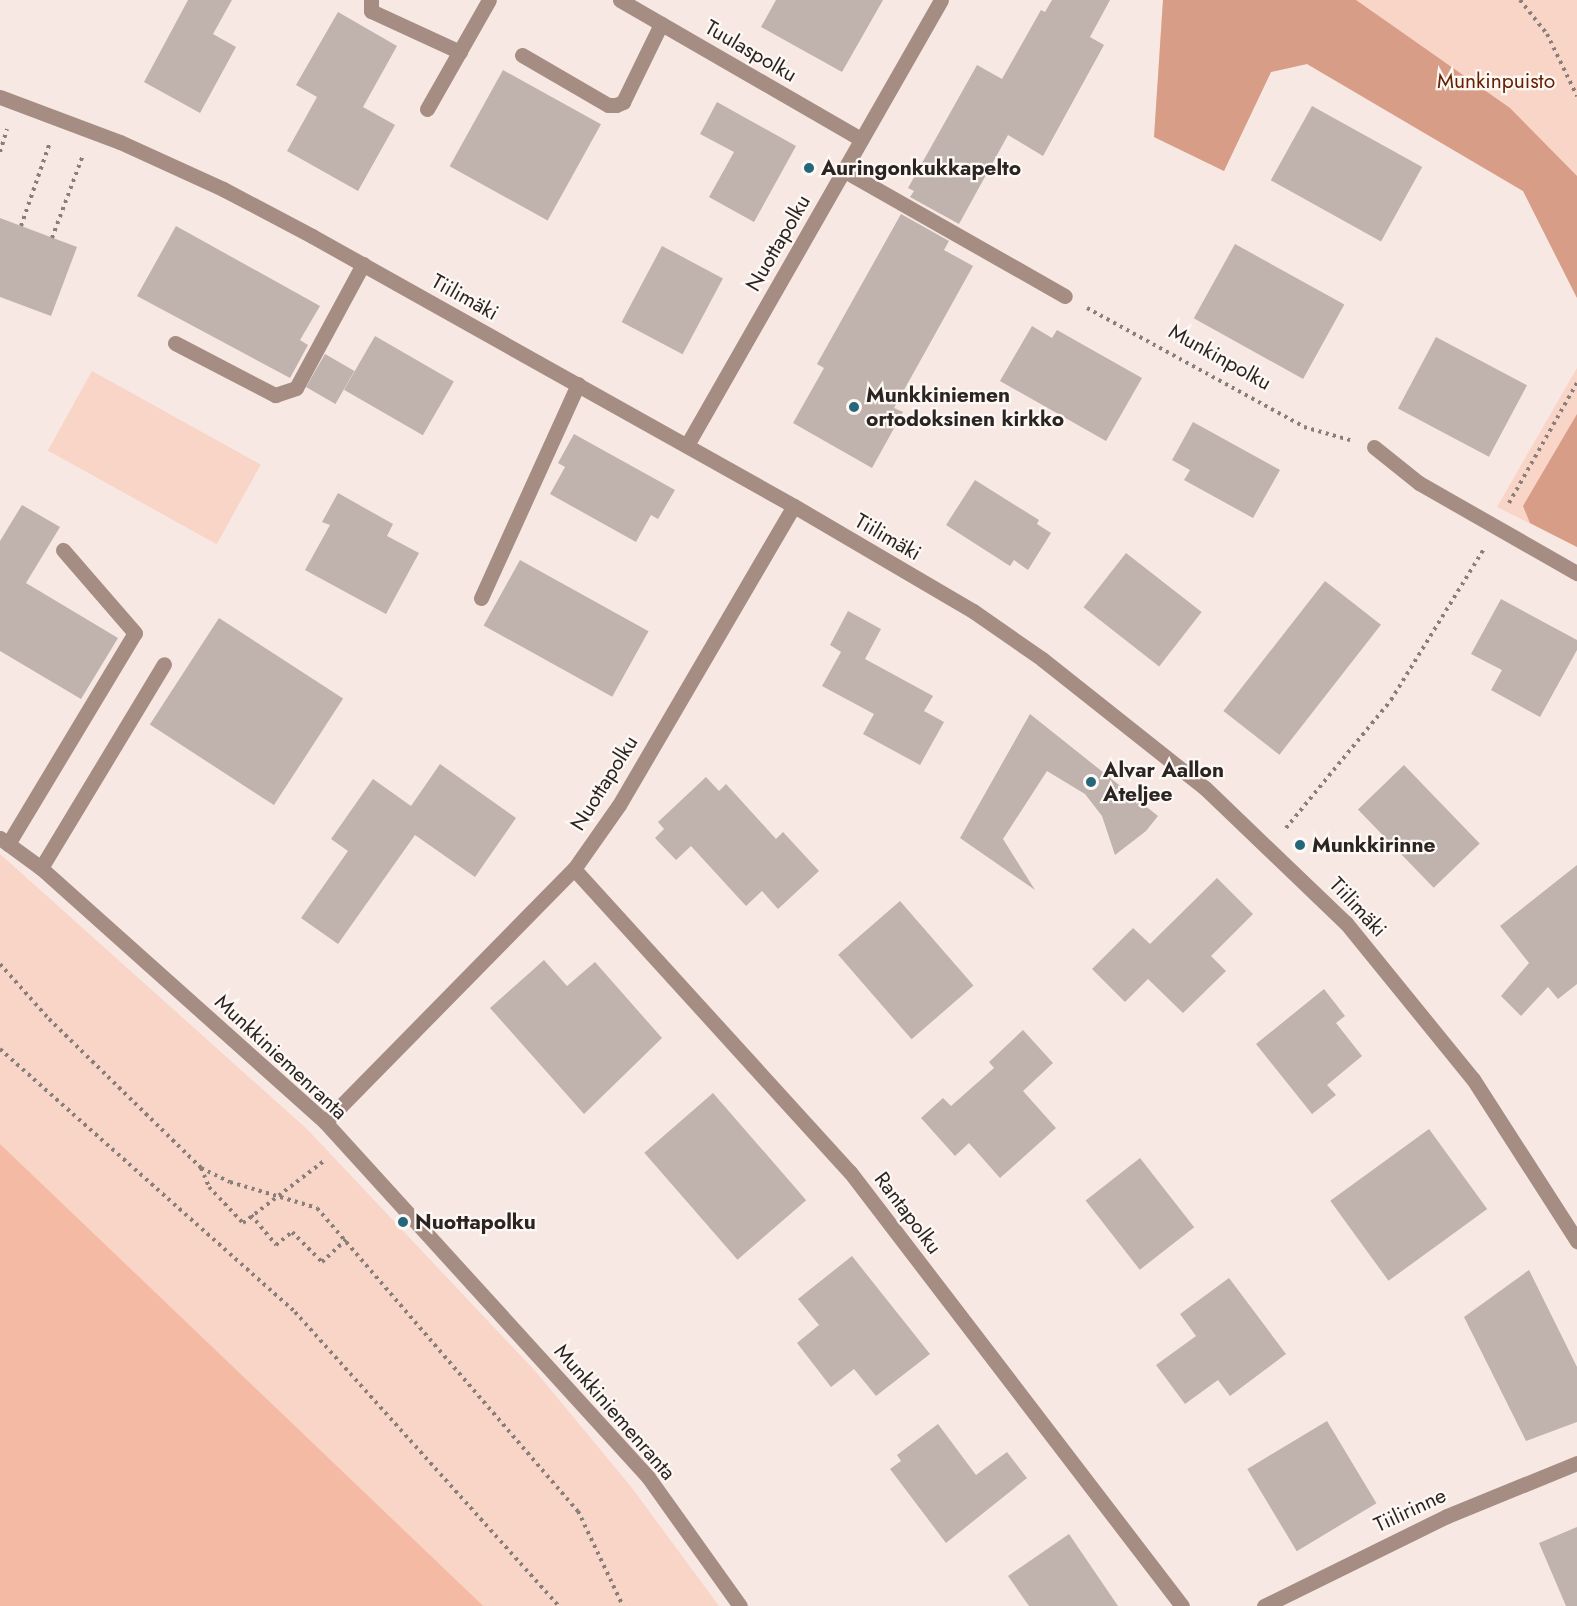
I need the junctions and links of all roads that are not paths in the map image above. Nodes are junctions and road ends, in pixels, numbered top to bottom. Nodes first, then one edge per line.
1 (371, 0) edge
2 (489, 0) edge
3 (620, 0) edge
4 (941, 0) edge
5 (661, 24) junction
6 (460, 52) junction
7 (522, 55) dead end
8 (0, 97) edge
9 (427, 109) dead end
10 (861, 139) junction
11 (843, 170) junction
12 (363, 264) junction
13 (1065, 296) road end
14 (175, 343) dead end
15 (578, 384) junction
16 (687, 445) junction
17 (1374, 447) road end
18 (794, 507) junction
19 (63, 550) dead end
20 (1577, 573) edge
21 (481, 598) dead end
22 (164, 664) dead end
23 (4, 841) edge
24 (40, 868) junction
25 (574, 869) junction
26 (325, 1122) junction
27 (1577, 1241) edge
28 (1577, 1463) edge
29 (740, 1606) edge
30 (1182, 1606) edge
31 (1264, 1606) edge

1 - 6 street
2 - 6 street
3 - 5 street, Tuulaspolku
4 - 10 street, Nuottapolku
5 - 7 street
5 - 10 street, Tuulaspolku
6 - 9 street
8 - 12 street, Tiilimäki
10 - 11 street, Nuottapolku
11 - 13 street
11 - 16 street, Nuottapolku
12 - 14 street
12 - 15 street, Tiilimäki
15 - 16 street, Tiilimäki
15 - 21 street
16 - 18 street, Tiilimäki
17 - 20 street
18 - 25 street, Nuottapolku
18 - 27 street, Tiilimäki
19 - 23 street
22 - 24 street
23 - 24 street, Munkkiniemenranta
24 - 26 street, Munkkiniemenranta
25 - 26 street, Nuottapolku
25 - 30 street, Rantapolku
26 - 29 street, Munkkiniemenranta
28 - 31 street, Tiilirinne

